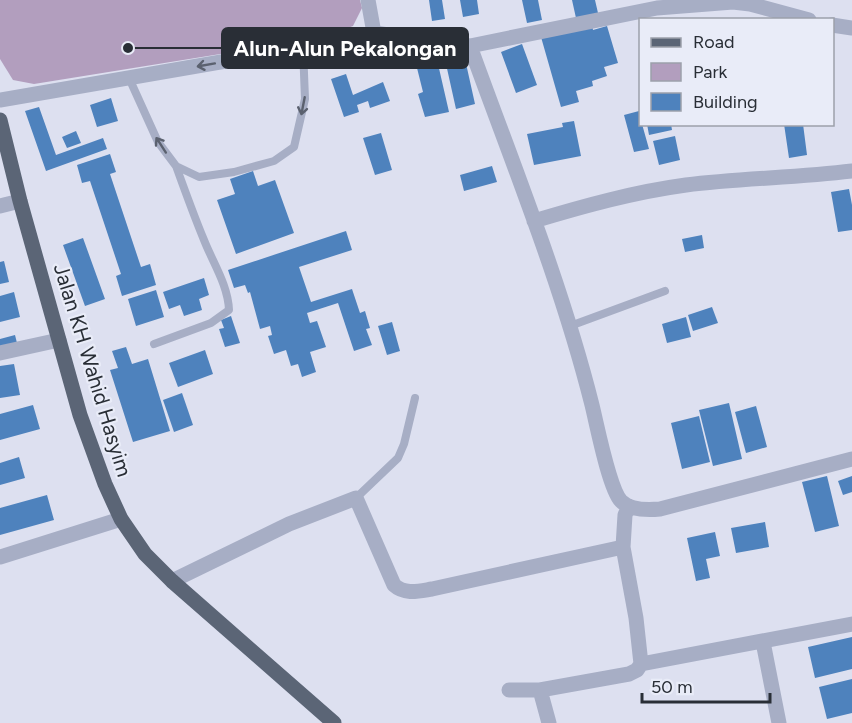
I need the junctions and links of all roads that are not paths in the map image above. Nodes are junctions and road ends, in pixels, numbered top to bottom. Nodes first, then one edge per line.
1 (368, 0) edge
2 (802, 18) edge
3 (834, 26) edge
4 (852, 28) edge
5 (374, 33) junction
6 (470, 46) junction
7 (303, 48) junction
8 (129, 78) junction
9 (0, 100) edge
10 (0, 120) edge
11 (176, 166) junction
12 (852, 171) edge
13 (20, 201) junction
14 (0, 206) edge
15 (534, 222) junction
16 (664, 291) dead end
17 (570, 326) junction
18 (59, 340) junction
19 (154, 344) dead end
20 (0, 353) edge
21 (415, 398) dead end
22 (852, 459) edge
23 (356, 498) junction
24 (628, 506) junction
25 (121, 519) junction
26 (624, 547) junction
27 (0, 557) edge
28 (172, 581) junction
29 (852, 624) edge
30 (763, 642) junction
31 (641, 664) junction
32 (509, 690) dead end
33 (540, 690) junction
34 (334, 723) edge
35 (549, 723) edge
36 (779, 723) edge

1 - 5 street
2 - 6 street
3 - 4 street
5 - 6 street
5 - 7 street
6 - 15 street
7 -> 8 street
7 -> 11 lane
8 - 9 street
11 -> 8 lane
10 - 13 main road, Jalan KH Wahid Hasyim
11 - 19 lane
12 - 15 street
13 - 14 street
13 - 18 main road, Jalan KH Wahid Hasyim
15 - 17 street
16 - 17 lane
17 - 24 street
18 - 20 street
18 - 25 main road, Jalan KH Wahid Hasyim
21 - 23 lane
22 - 24 street
23 - 26 street
23 - 28 street
24 - 26 street
25 - 27 street
25 - 28 main road, Jalan KH Wahid Hasyim
26 - 31 street
28 - 34 main road, Jalan KH Wahid Hasyim
29 - 30 street
30 - 31 street
30 - 36 street
31 - 33 street
32 - 33 street
33 - 35 street

